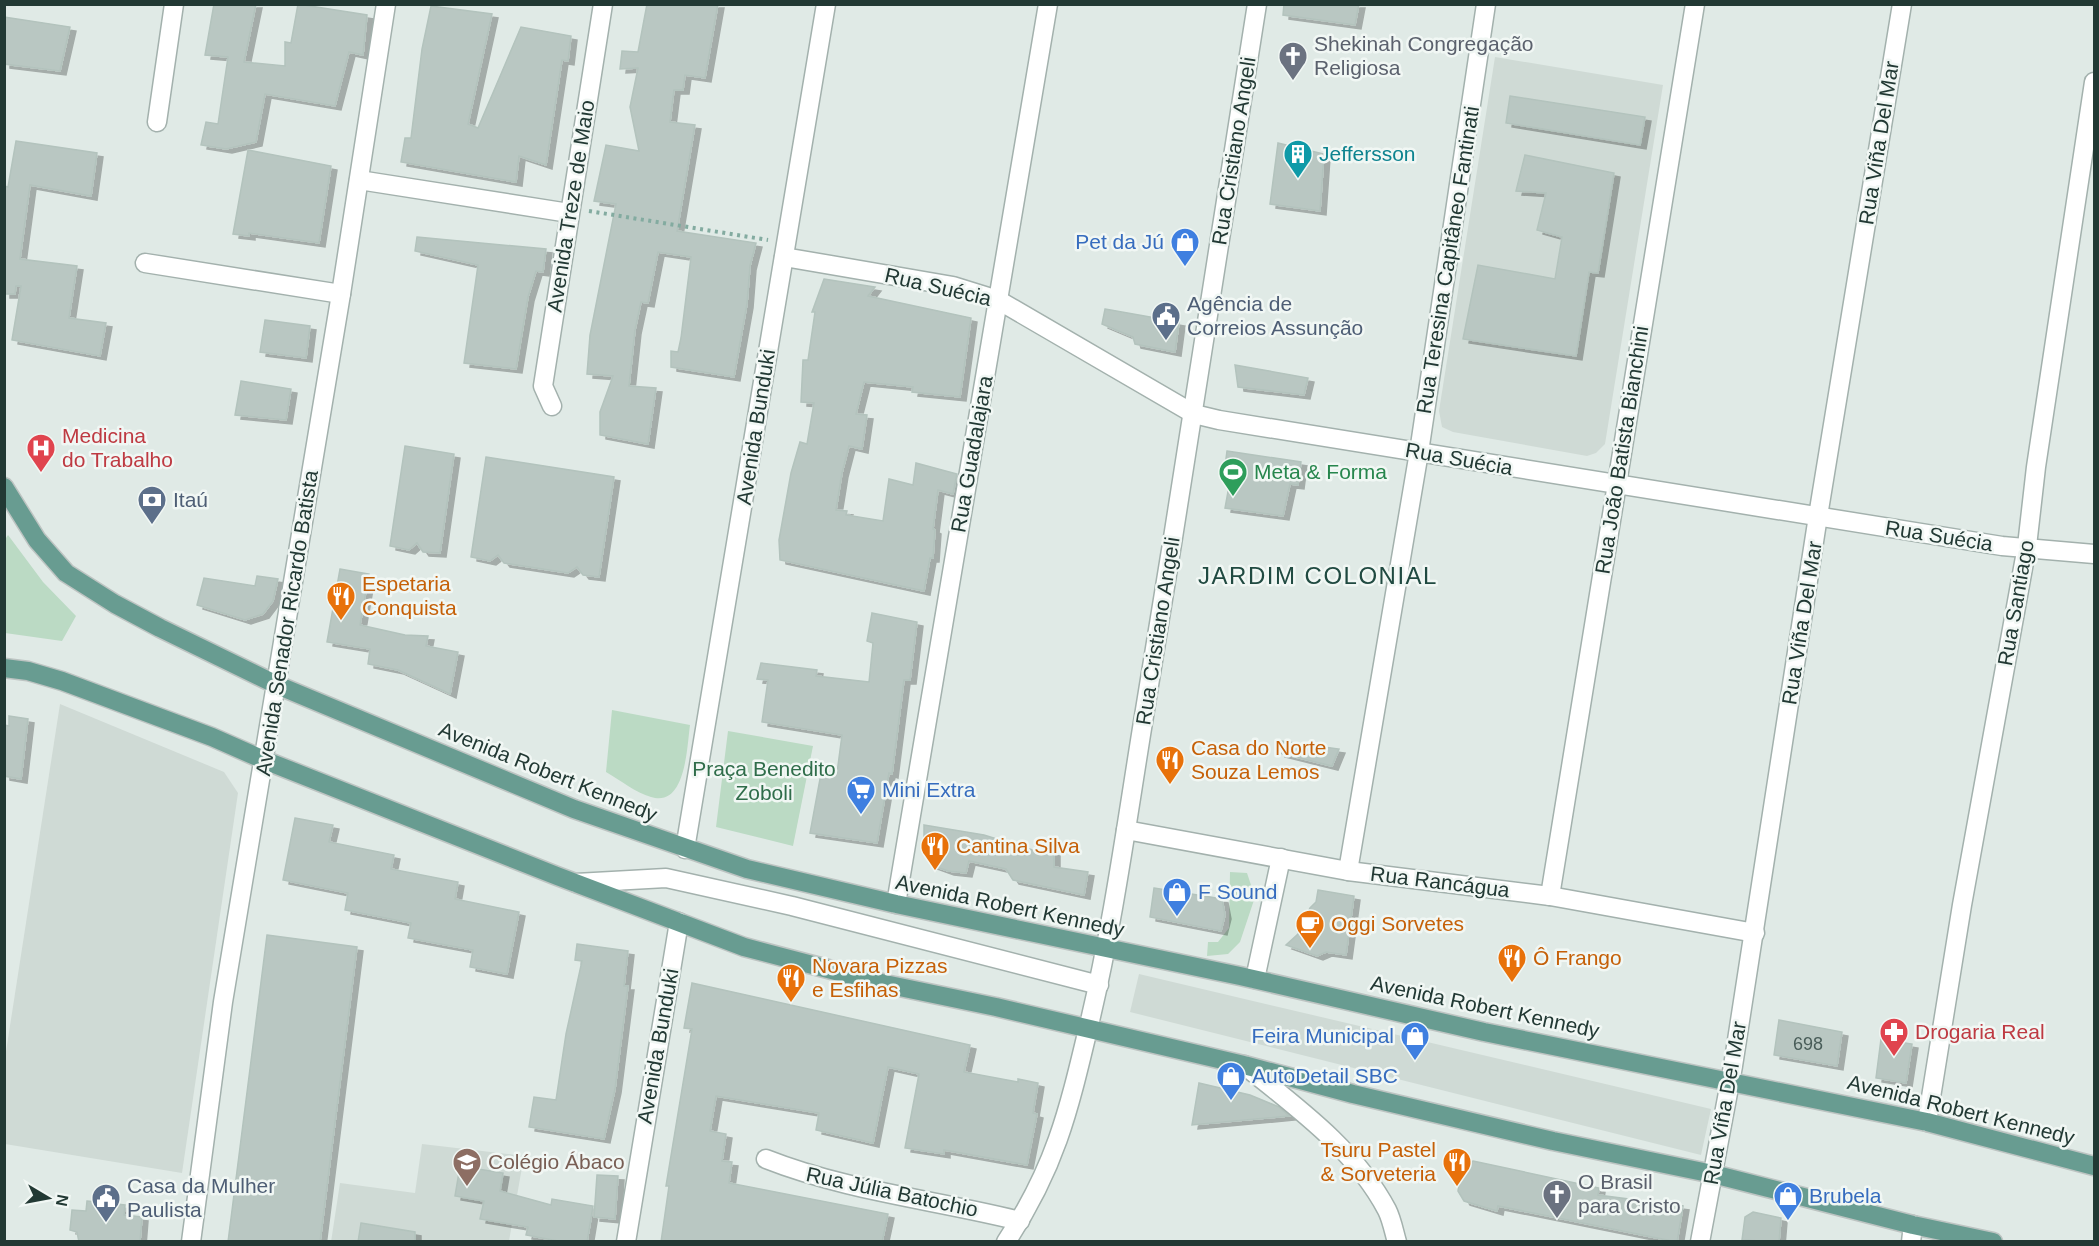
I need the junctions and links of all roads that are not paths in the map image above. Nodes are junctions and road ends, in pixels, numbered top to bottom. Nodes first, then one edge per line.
1 (174, 4) edge
2 (386, 4) edge
3 (603, 4) edge
4 (826, 4) edge
5 (1048, 4) edge
6 (1257, 4) edge
7 (1486, 4) edge
8 (1695, 4) edge
9 (1902, 4) edge
10 (2094, 82) edge
11 (157, 122) dead end
12 (359, 180) junction
13 (570, 210) junction
14 (785, 250) junction
15 (145, 263) dead end
16 (341, 294) junction
17 (998, 300) junction
18 (552, 406) dead end
19 (1194, 414) junction
20 (1419, 452) junction
21 (1616, 484) junction
22 (4, 487) edge
23 (1818, 516) junction
24 (2027, 546) junction
25 (2094, 554) edge
26 (4, 668) edge
27 (277, 685) junction
28 (264, 760) junction
29 (1126, 830) junction
30 (685, 849) junction
31 (1281, 858) junction
32 (1348, 871) junction
33 (576, 883) junction
34 (1550, 896) junction
35 (896, 904) junction
36 (678, 922) junction
37 (1755, 933) junction
38 (1106, 949) junction
39 (1255, 979) junction
40 (1100, 985) junction
41 (1088, 1027) junction
42 (1244, 1065) junction
43 (1731, 1080) junction
44 (1927, 1122) junction
45 (766, 1159) dead end
46 (2094, 1166) edge
47 (1713, 1174) junction
48 (1020, 1221) junction
49 (1912, 1233) edge
50 (191, 1242) edge
51 (626, 1242) edge
52 (1006, 1242) edge
53 (1397, 1242) edge
54 (1700, 1242) edge
55 (1993, 1242) edge

1 - 11 street
2 - 12 street, Avenida Senador Ricardo Batista
3 - 13 street, Avenida Treze de Maio
4 - 14 street, Avenida Bunduki
5 - 17 street, Rua Guadalajara
6 - 19 street, Rua Cristiano Angeli
7 - 20 street, Rua Teresina Capitâneo Fantinati
8 - 21 street, Rua João Batista Bianchini
9 - 23 street, Rua Viña Del Mar
10 - 24 street, Rua Santiago
12 - 13 street
12 - 16 street, Avenida Senador Ricardo Batista
13 - 18 street, Avenida Treze de Maio
14 - 17 street, Rua Suécia
14 - 30 street, Avenida Bunduki
15 - 16 street
16 - 27 street, Avenida Senador Ricardo Batista
17 - 19 street, Rua Suécia
17 - 35 street, Rua Guadalajara
19 - 20 street, Rua Suécia
19 - 29 street, Rua Cristiano Angeli
20 - 21 street, Rua Suécia
20 - 32 street, Rua Teresina Capitâneo Fantinati
21 - 23 street, Rua Suécia
21 - 34 street, Rua João Batista Bianchini
22 - 27 main road, Avenida Robert Kennedy
23 - 24 street, Rua Suécia
23 - 37 street, Rua Viña Del Mar
24 - 25 street, Rua Suécia
24 - 44 street, Rua Santiago
26 - 28 main road
27 - 28 street, Avenida Senador Ricardo Batista
27 - 30 main road, Avenida Robert Kennedy
28 - 33 main road
28 - 50 street, Avenida Senador Ricardo Batista
29 - 31 street, Rua Rancágua
29 - 38 street, Rua Cristiano Angeli
30 - 35 main road, Avenida Robert Kennedy
31 - 32 street, Rua Rancágua
31 - 39 street
32 - 34 street, Rua Rancágua
33 - 36 main road
33 - 40 street
34 - 37 street, Rua Rancágua
35 - 38 main road, Avenida Robert Kennedy
36 - 41 main road
36 - 51 street, Avenida Bunduki
37 - 43 street, Rua Viña Del Mar
38 - 39 main road, Avenida Robert Kennedy
38 - 40 street, Rua Cristiano Angeli
39 - 43 main road, Avenida Robert Kennedy
40 - 41 street, Rua Cristiano Angeli
41 - 42 main road
41 - 48 street, Rua Cristiano Angeli
42 - 47 main road
42 - 53 street
43 - 44 main road, Avenida Robert Kennedy
43 - 47 street, Rua Viña Del Mar
44 - 46 main road, Avenida Robert Kennedy
45 - 48 street, Rua Júlia Batochio
47 - 49 main road
47 - 54 street, Rua Viña Del Mar
48 - 52 street, Rua Cristiano Angeli
49 - 55 main road

